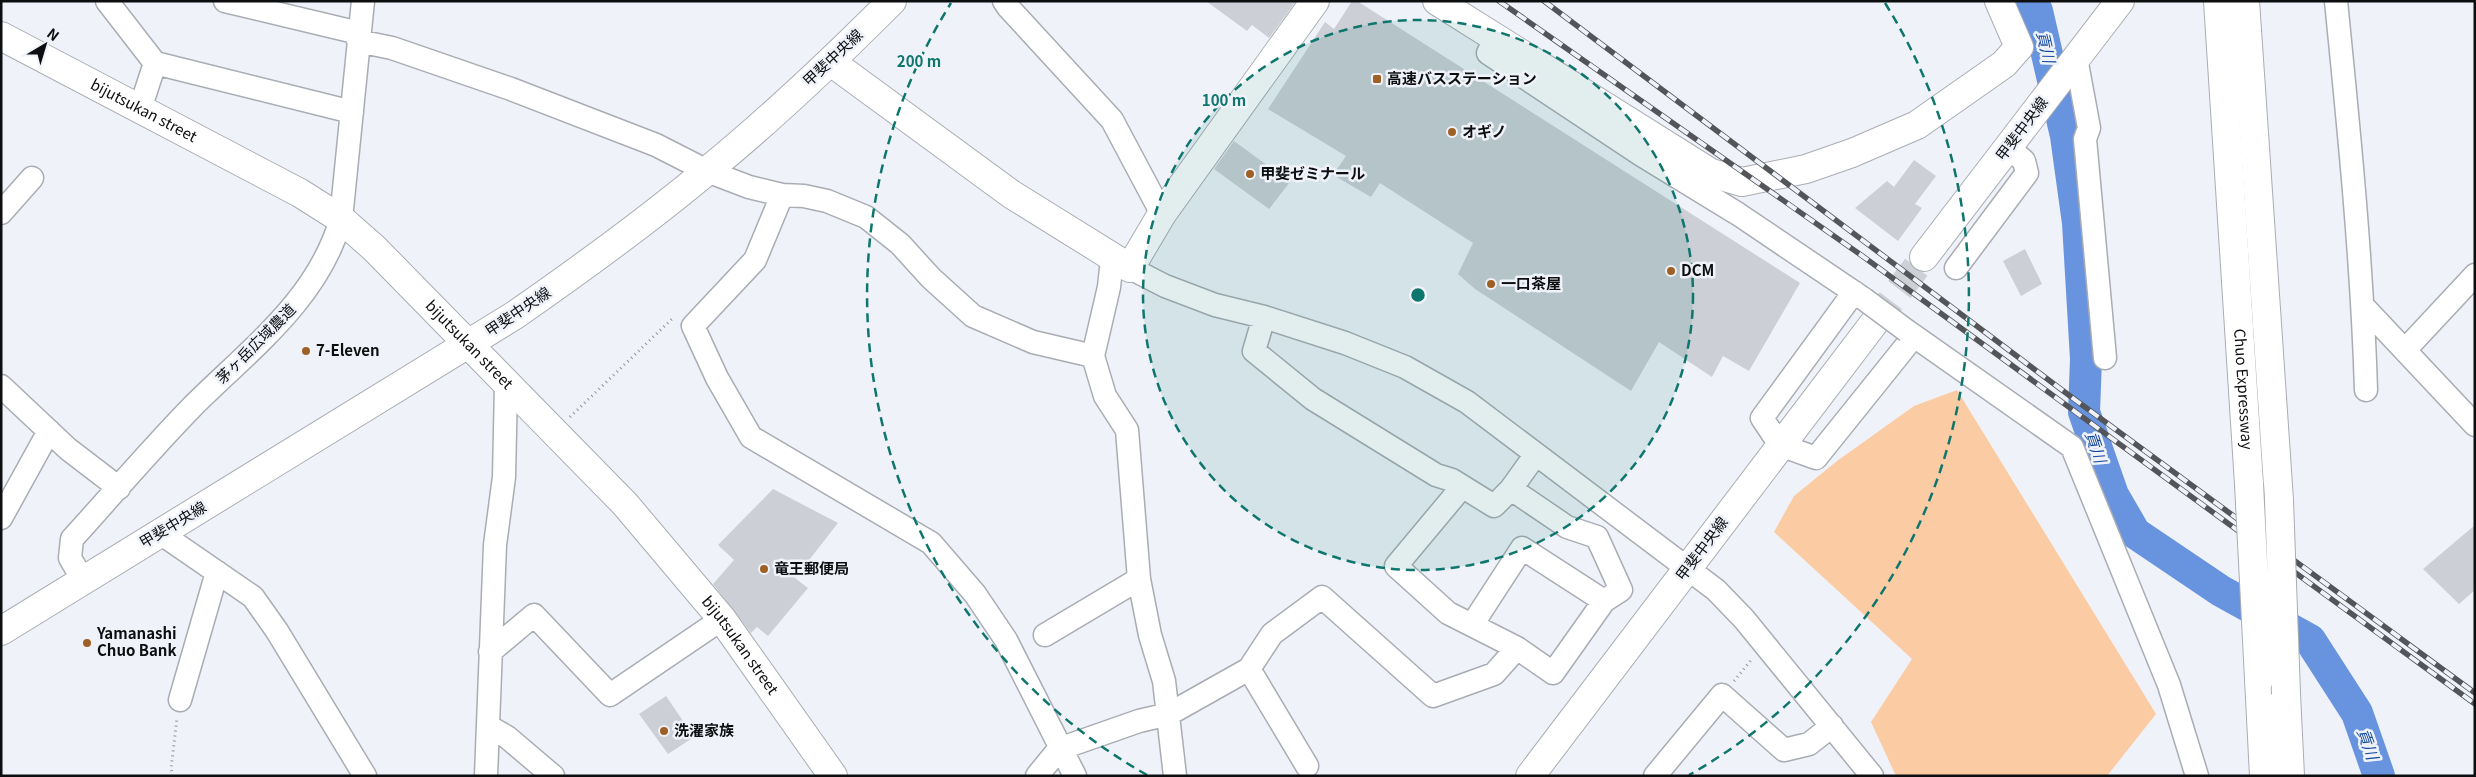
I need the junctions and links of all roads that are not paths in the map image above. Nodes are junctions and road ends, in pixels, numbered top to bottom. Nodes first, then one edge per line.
1 (107, 1) edge
2 (225, 1) edge
3 (363, 1) edge
4 (892, 1) edge
5 (1004, 1) edge
6 (1315, 1) edge
7 (1437, 1) edge
8 (1999, 1) edge
9 (2120, 1) edge
10 (2218, 1) edge
11 (2246, 1) edge
12 (2336, 1) edge
13 (1, 36) edge
14 (359, 37) junction
15 (1496, 38) junction
16 (2076, 59) junction
17 (831, 62) junction
18 (155, 63) junction
19 (140, 109) junction
20 (352, 112) junction
21 (2010, 144) junction
22 (707, 172) junction
23 (32, 178) dead end
24 (782, 195) junction
25 (1, 213) edge
26 (1162, 214) junction
27 (341, 219) junction
28 (1924, 257) tunnel mouth
29 (1121, 264) junction
30 (1956, 268) dead end
31 (2475, 275) edge
32 (1864, 305) junction
33 (2363, 306) junction
34 (1264, 318) junction
35 (1910, 334) junction
36 (467, 345) junction
37 (2405, 350) junction
38 (1094, 356) junction
39 (2105, 358) dead end
40 (506, 385) junction
41 (1, 386) edge
42 (2366, 390) dead end
43 (2475, 426) edge
44 (49, 431) junction
45 (1780, 445) junction
46 (1536, 454) junction
47 (1462, 487) junction
48 (119, 488) junction
49 (1511, 489) junction
50 (1, 518) edge
51 (160, 533) junction
52 (1687, 569) junction
53 (217, 572) junction
54 (1139, 579) junction
55 (83, 580) junction
56 (1604, 601) junction
57 (722, 619) junction
58 (1472, 625) junction
59 (1, 631) edge
60 (1045, 635) dead end
61 (1517, 648) junction
62 (490, 652) junction
63 (1248, 669) junction
64 (180, 700) road end
65 (1168, 714) junction
66 (488, 726) junction
67 (1832, 726) junction
68 (1059, 749) junction
69 (1307, 766) dead end
70 (1664, 773) edge
71 (365, 776) edge
72 (486, 776) edge
73 (553, 776) edge
74 (833, 776) edge
75 (1037, 776) edge
76 (1075, 776) edge
77 (1175, 776) edge
78 (1530, 776) edge
79 (1872, 776) edge
80 (2197, 776) edge
81 (2264, 776) edge
82 (2290, 776) edge

1 - 18 street
2 - 14 street
3 - 14 street, 茅ヶ岳広域農道
4 - 17 main road, 甲斐中央線
5 - 26 street
6 - 26 main road
7 - 15 main road
8 - 15 main road
9 - 16 main road, 甲斐中央線
10 - 81 main road, Chuo Expressway, bridge
11 - 82 main road, Chuo Expressway, bridge
12 - 33 street
13 - 19 main road, bijutsukan street
14 - 20 street, 茅ヶ岳広域農道
14 - 22 street
15 - 32 street
16 - 21 main road, 甲斐中央線
16 - 39 street
17 - 22 main road, 甲斐中央線
17 - 29 main road
18 - 19 street
18 - 20 street
19 - 27 main road, bijutsukan street
20 - 27 street, 茅ヶ岳広域農道
21 - 28 main road, 甲斐中央線
21 - 30 street
22 - 24 street
22 - 36 main road, 甲斐中央線
23 - 25 street
24 - 38 street
24 - 68 street
26 - 29 main road
27 - 36 main road, bijutsukan street
27 - 48 street, 茅ヶ岳広域農道
29 - 34 street
29 - 38 street
31 - 37 street
32 - 35 street, bridge
32 - 45 main road, 甲斐中央線
32 - 45 street
33 - 37 street
33 - 42 street
34 - 46 street
34 - 47 street
35 - 45 street
35 - 80 street
36 - 40 main road, bijutsukan street
36 - 51 main road, 甲斐中央線
37 - 43 street
38 - 54 street
40 - 57 main road, bijutsukan street
40 - 62 street
41 - 44 street
44 - 48 street
44 - 50 street
45 - 52 main road, 甲斐中央線
46 - 49 street
46 - 52 street
47 - 49 street
47 - 58 street
48 - 55 street, 茅ヶ岳広域農道
49 - 56 street
51 - 53 street
51 - 55 main road, 甲斐中央線
52 - 67 street
52 - 78 main road, 甲斐中央線
53 - 64 street
53 - 71 street
54 - 60 street
54 - 65 street
55 - 59 main road, 甲斐中央線
56 - 58 street
56 - 61 street
57 - 62 street
57 - 74 main road, bijutsukan street
58 - 61 street
61 - 63 street
62 - 66 street
63 - 65 street
63 - 69 street
65 - 68 street
65 - 77 street
66 - 72 street
66 - 73 street
67 - 70 street
67 - 79 street
68 - 75 street
68 - 76 street

